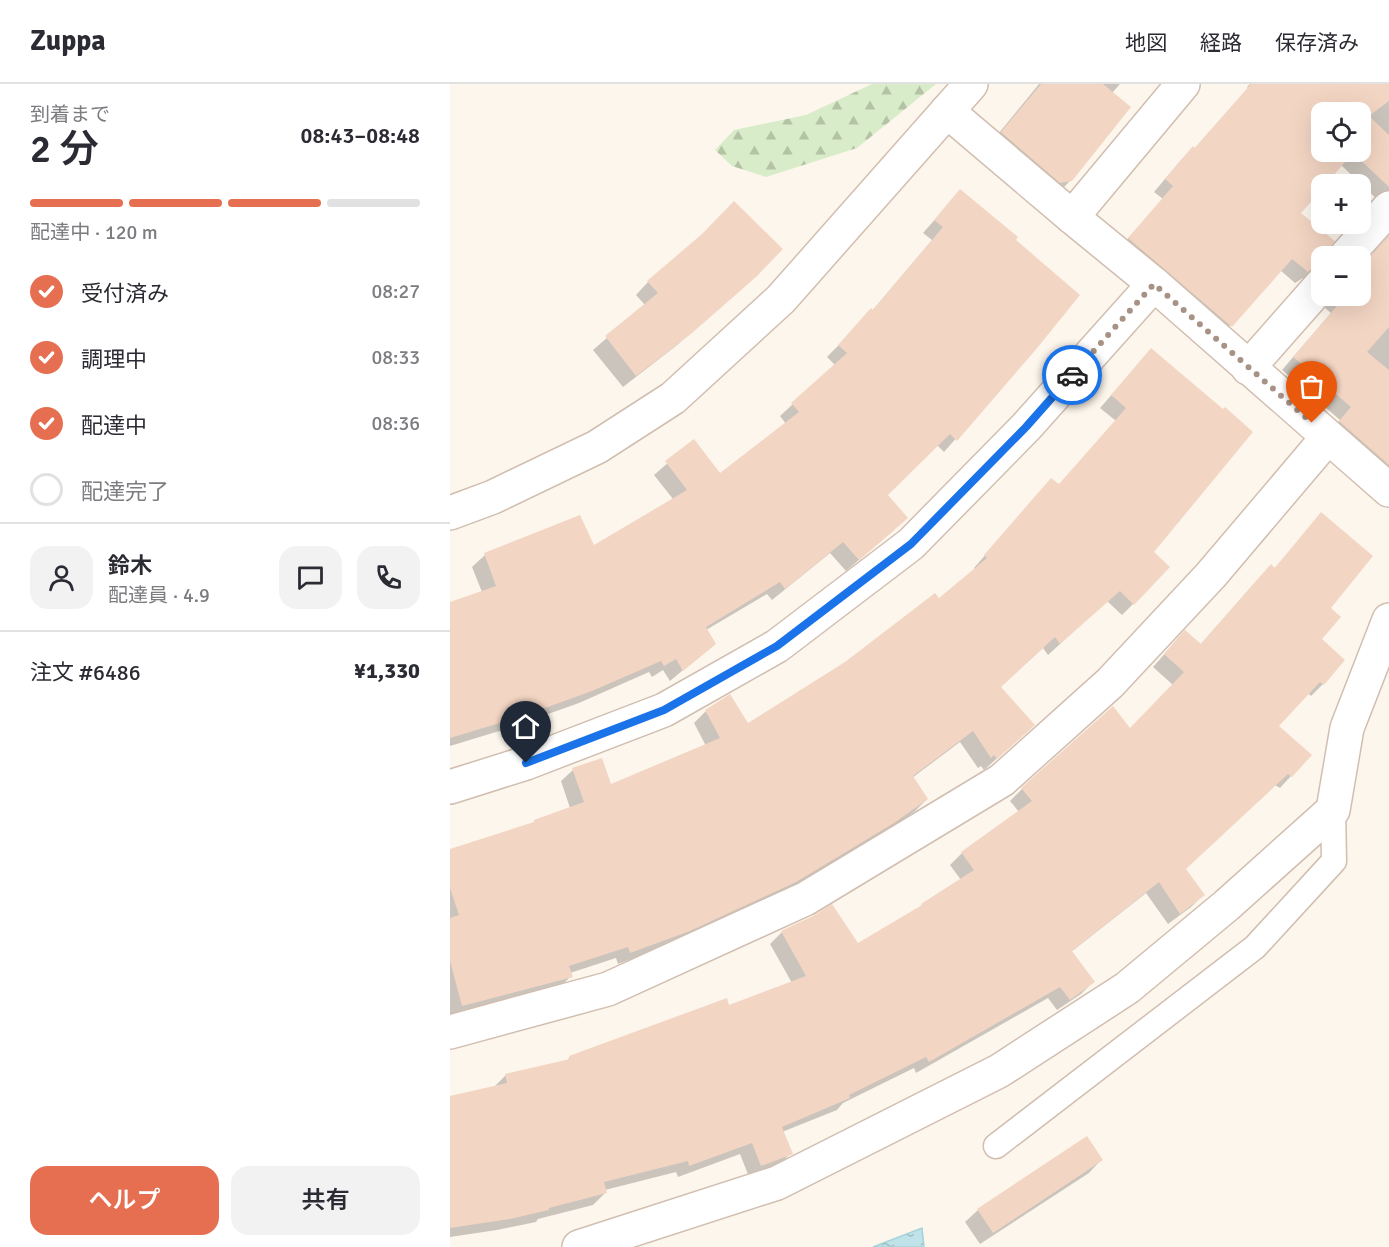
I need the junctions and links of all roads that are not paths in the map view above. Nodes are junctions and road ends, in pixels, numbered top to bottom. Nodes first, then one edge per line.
1 (971, 84) edge
2 (1183, 84) edge
3 (947, 111) junction
4 (1389, 208) edge
5 (1072, 218) junction
6 (1355, 246) edge
7 (1154, 284) junction
8 (1311, 296) edge
9 (1248, 368) junction
10 (1328, 437) junction
11 (1389, 490) edge
12 (450, 513) edge
13 (1389, 620) edge
14 (450, 787) edge
15 (1333, 810) junction
16 (450, 1032) edge
17 (996, 1146) dead end
18 (579, 1247) edge

1 - 3 street
2 - 5 street
3 - 5 street
3 - 12 street
4 - 6 street
5 - 7 street
7 - 9 street
7 - 14 street
8 - 9 street
9 - 10 street
10 - 11 street
10 - 16 street
13 - 15 street
15 - 17 lane
15 - 18 street

